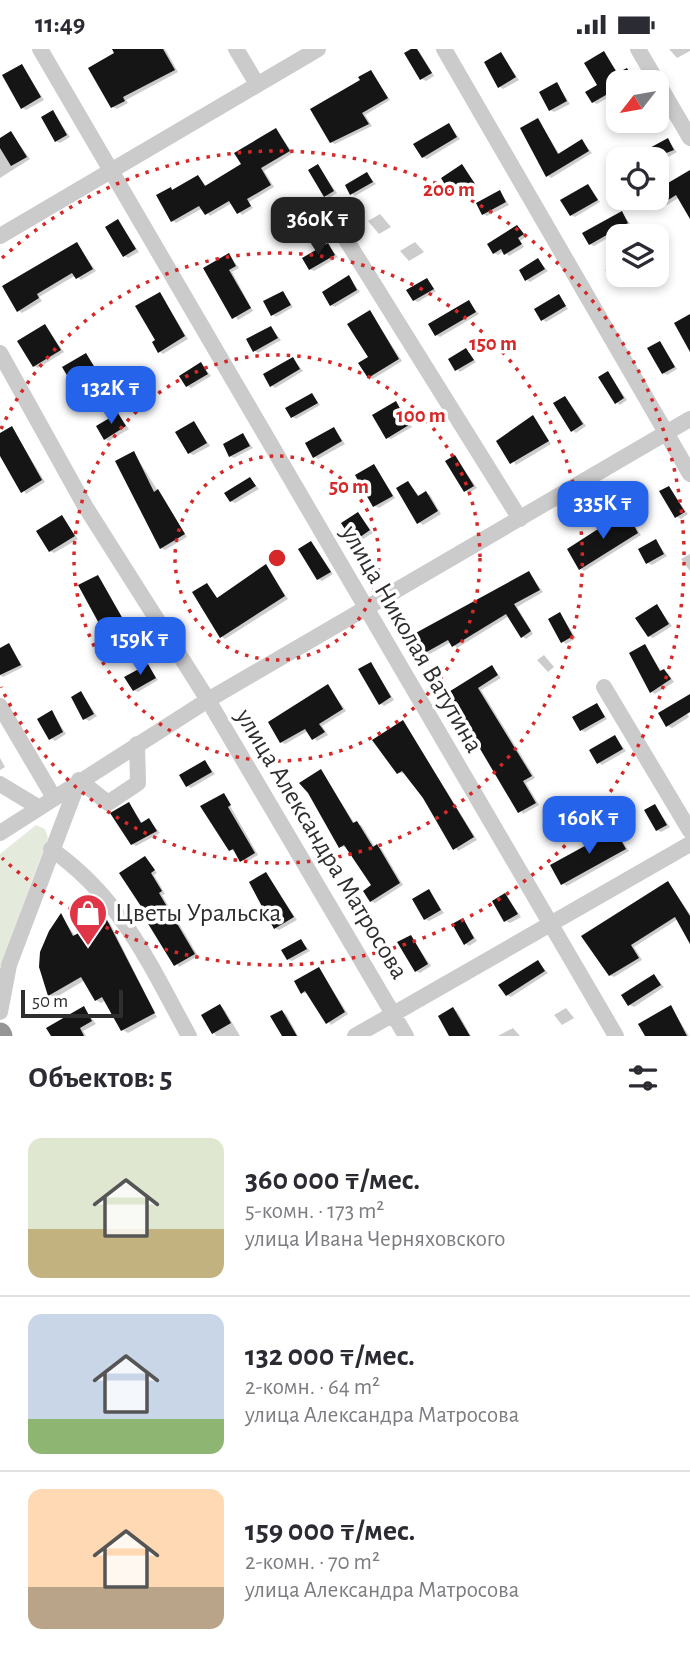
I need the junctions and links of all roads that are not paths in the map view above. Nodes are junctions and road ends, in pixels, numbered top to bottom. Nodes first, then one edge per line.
1 (40, 49) edge
2 (236, 49) edge
3 (318, 49) edge
4 (444, 49) edge
5 (638, 49) edge
6 (257, 85) junction
7 (690, 138) edge
8 (111, 171) junction
9 (327, 209) dead end
10 (0, 236) edge
11 (0, 353) edge
12 (690, 419) edge
13 (667, 432) junction
14 (690, 474) edge
15 (520, 519) junction
16 (365, 608) junction
17 (604, 687) dead end
18 (208, 700) junction
19 (0, 706) edge
20 (137, 744) junction
21 (79, 780) junction
22 (0, 783) edge
23 (53, 796) junction
24 (38, 807) junction
25 (690, 831) edge
26 (0, 833) edge
27 (690, 844) edge
28 (51, 849) junction
29 (552, 926) junction
30 (0, 1012) edge
31 (394, 1015) junction
32 (189, 1036) edge
33 (355, 1036) edge
34 (406, 1036) edge
35 (616, 1036) edge

1 - 8 street, улица Николая Ватутина
2 - 6 street
3 - 6 street
4 - 13 street
5 - 7 street
6 - 8 street
8 - 10 street
8 - 16 street, улица Николая Ватутина
9 - 15 street
11 - 18 street, улица Александра Матросова
12 - 13 street
13 - 14 street
13 - 15 street
15 - 16 street
16 - 18 street
16 - 29 street, улица Николая Ватутина
17 - 25 street
18 - 20 street
18 - 31 street, улица Александра Матросова
19 - 23 street
20 - 21 street
20 - 21 street
21 - 23 street
21 - 28 street
22 - 24 street
23 - 24 street
24 - 26 street
27 - 29 street
28 - 30 street
28 - 32 street
29 - 31 street
29 - 35 street, улица Николая Ватутина
31 - 33 street
31 - 34 street, улица Александра Матросова

